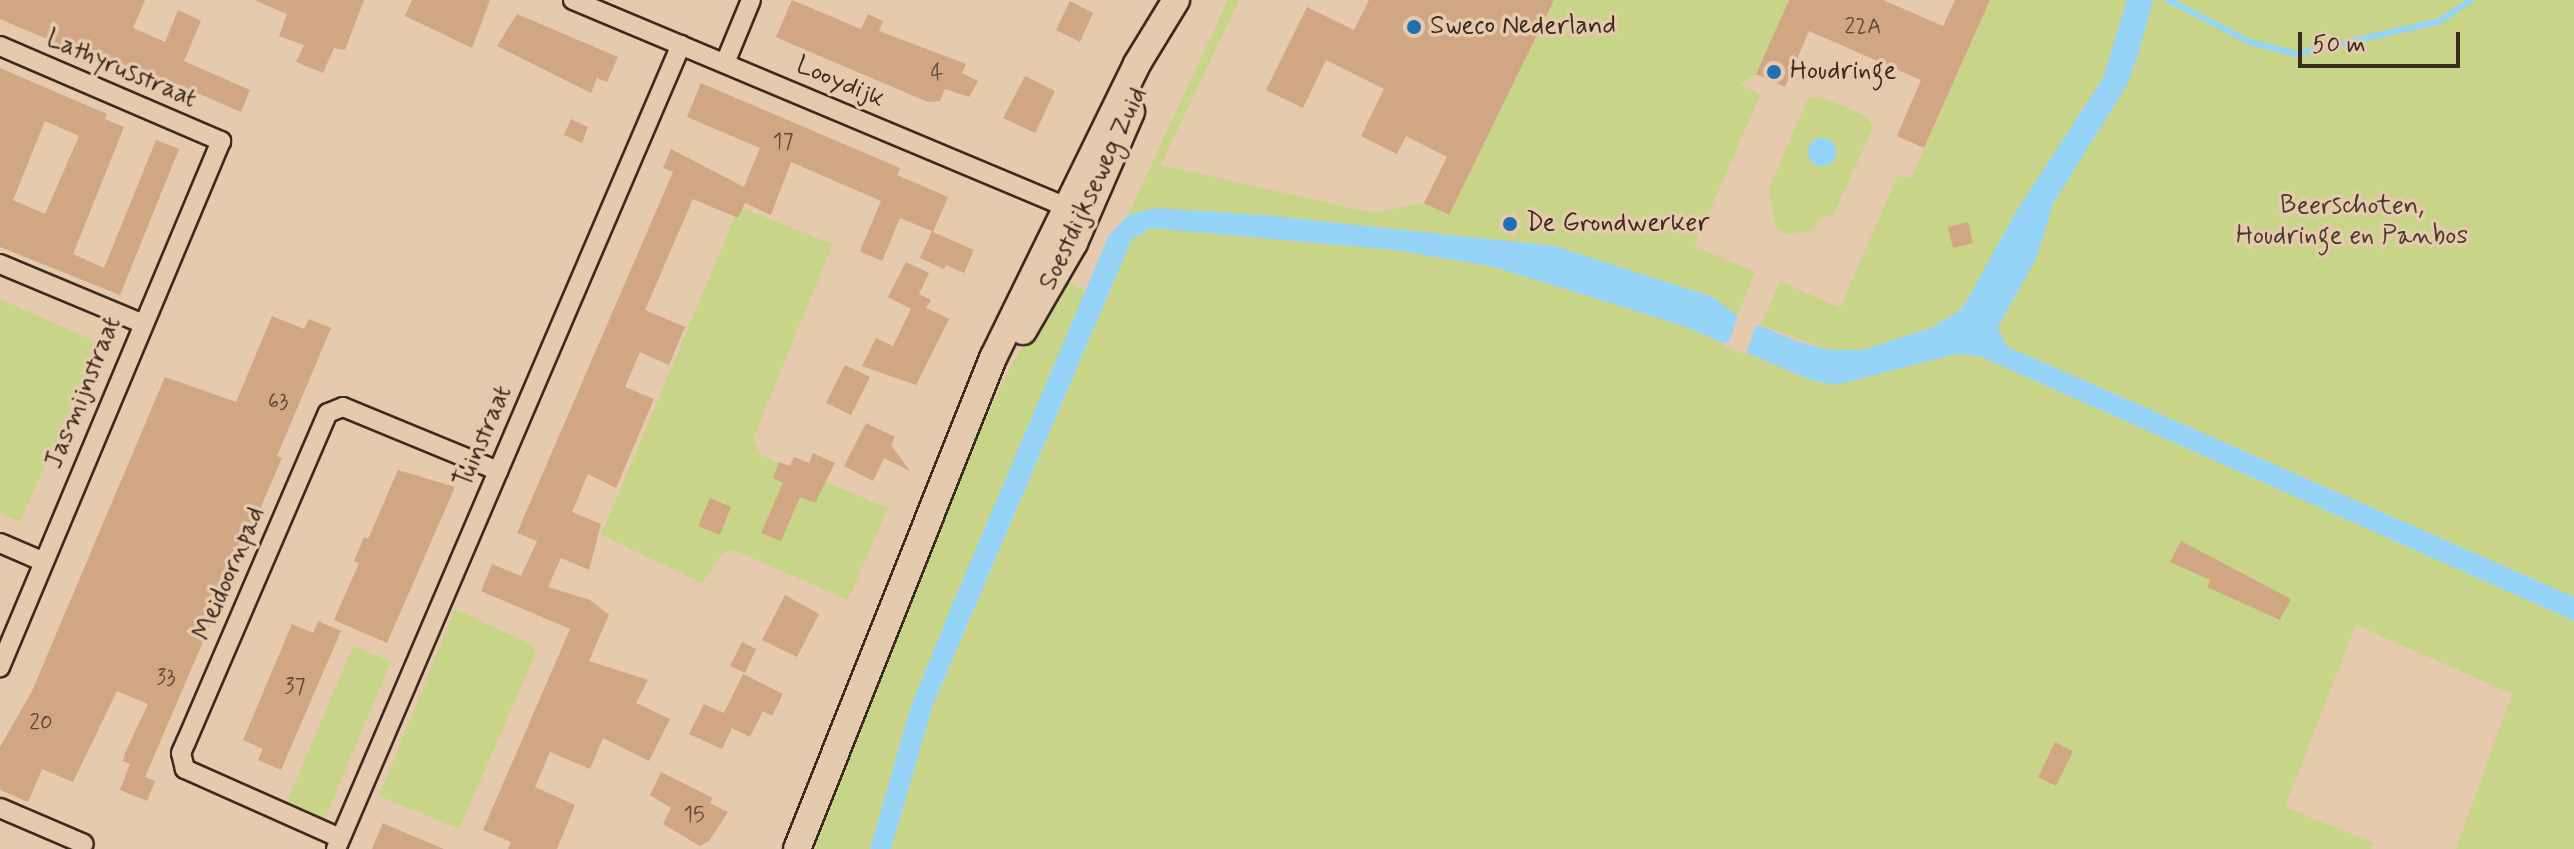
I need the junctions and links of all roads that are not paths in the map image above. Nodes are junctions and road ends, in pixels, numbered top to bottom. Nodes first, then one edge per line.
1 (573, 0) edge
2 (751, 0) edge
3 (1176, 0) edge
4 (681, 45) junction
5 (0, 46) edge
6 (725, 63) junction
7 (221, 141) joint
8 (1078, 211) junction
9 (0, 264) edge
10 (141, 323) junction
11 (498, 471) junction
12 (0, 543) edge
13 (42, 561) junction
14 (0, 667) edge
15 (0, 808) edge
16 (84, 844) dead end
17 (338, 844) edge
18 (797, 849) edge

1 - 4 street, Looydijk
2 - 6 street
3 - 8 main road, Soestdijkseweg Zuid
4 - 6 street, Looydijk
4 - 11 street, Tuinstraat
5 - 7 street, Lathyrusstraat
6 - 8 street, Looydijk
7 - 10 street, Jasmijnstraat
8 - 18 main road, Soestdijkseweg Zuid
9 - 10 street
10 - 13 street, Jasmijnstraat
11 - 17 street, Tuinstraat
11 - 17 street, Meidoornpad
12 - 13 street
13 - 14 street, Jasmijnstraat
15 - 16 street

